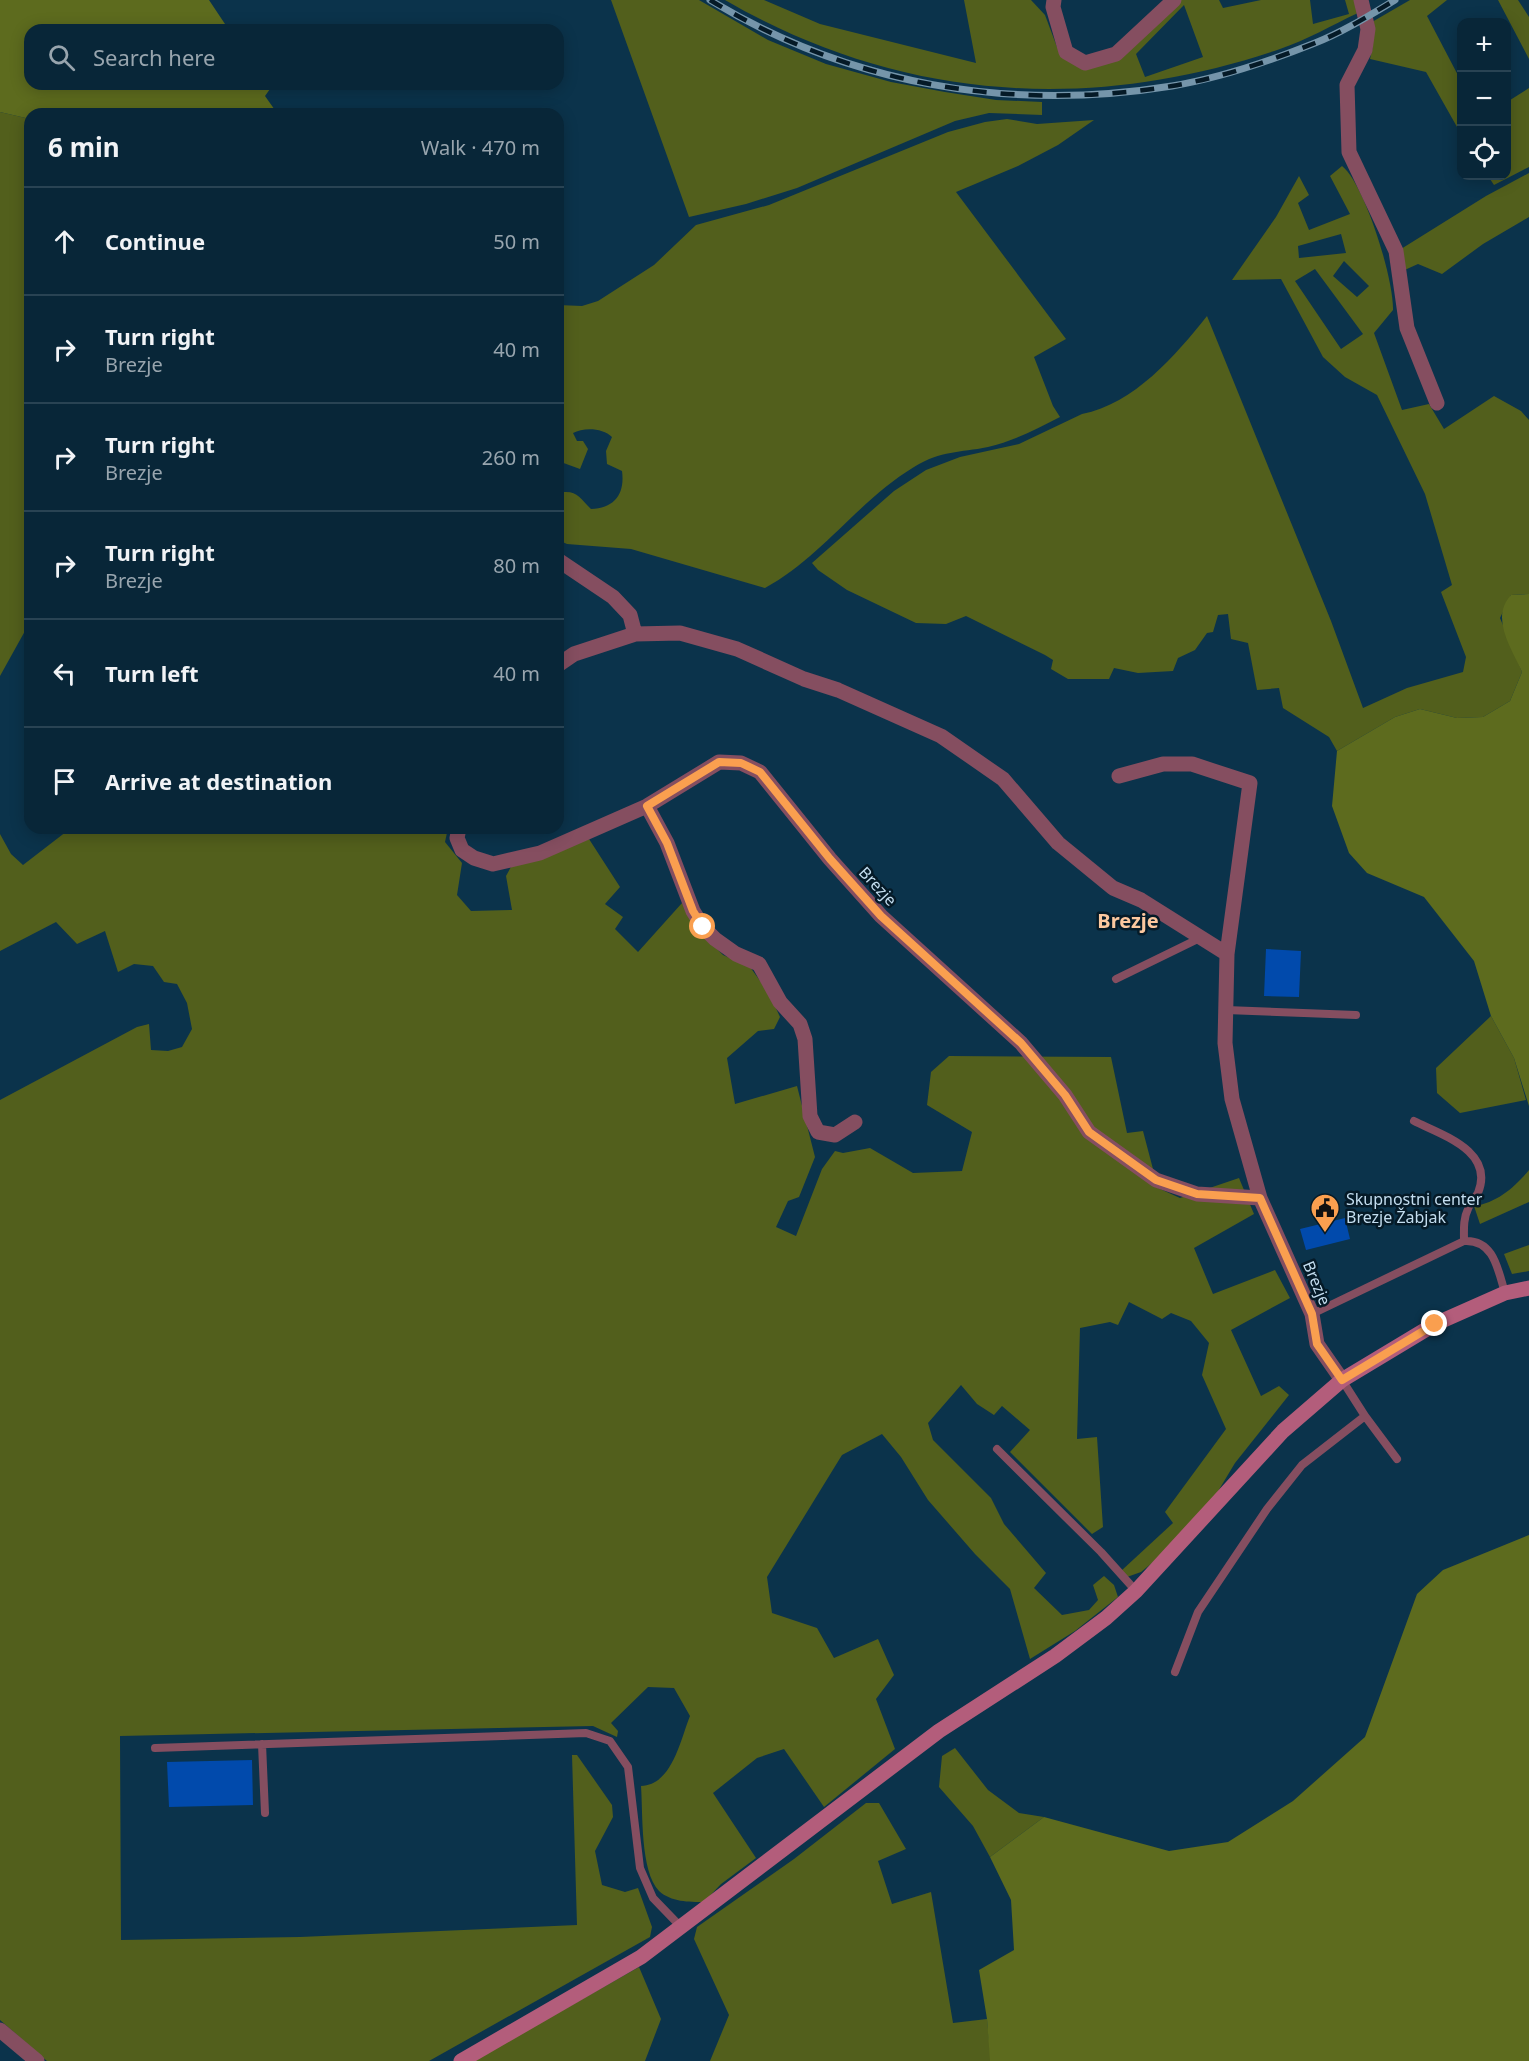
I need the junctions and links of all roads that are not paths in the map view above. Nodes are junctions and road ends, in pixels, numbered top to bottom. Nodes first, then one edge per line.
1 (1054, 0) edge
2 (1174, 0) edge
3 (1361, 0) edge
4 (1437, 403) dead end
5 (564, 564) edge
6 (635, 634) junction
7 (564, 661) edge
8 (1119, 776) dead end
9 (647, 806) junction
10 (458, 834) edge
11 (1200, 938) junction
12 (1227, 954) junction
13 (1116, 979) dead end
14 (1226, 1010) junction
15 (1356, 1015) dead end
16 (1414, 1121) dead end
17 (855, 1122) dead end
18 (1260, 1198) junction
19 (1464, 1241) junction
20 (1529, 1288) edge
21 (1505, 1293) junction
22 (1312, 1314) junction
23 (1342, 1380) junction
24 (1365, 1416) junction
25 (997, 1449) dead end
26 (1396, 1460) dead end
27 (1136, 1591) junction
28 (1175, 1672) dead end
29 (262, 1744) junction
30 (155, 1748) dead end
31 (265, 1813) dead end
32 (681, 1927) junction
33 (0, 2030) edge
34 (37, 2061) edge
35 (460, 2061) edge

1 - 2 street
3 - 4 street
5 - 6 street
6 - 7 street
6 - 11 street
8 - 12 street, Brezje
9 - 10 street, Brezje
9 - 17 street
9 - 18 street, Brezje
11 - 12 street
11 - 13 lane
12 - 14 street, Brezje
14 - 15 lane
14 - 18 street, Brezje
16 - 19 lane
18 - 22 street, Brezje
19 - 21 lane
19 - 22 lane
20 - 21 street
21 - 23 street
22 - 23 street, Brezje
23 - 24 lane
23 - 27 street
24 - 26 lane
24 - 28 lane
25 - 27 lane
27 - 32 street
29 - 30 lane
29 - 31 lane
29 - 32 lane
32 - 35 street
33 - 34 street

